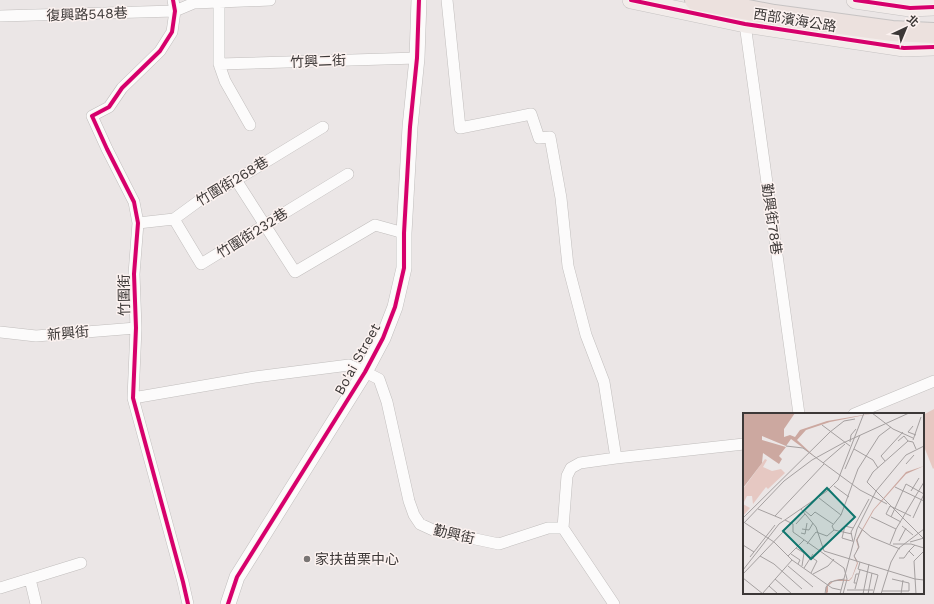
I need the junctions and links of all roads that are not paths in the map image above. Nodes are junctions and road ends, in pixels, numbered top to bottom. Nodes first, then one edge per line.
1 (270, 0) edge
2 (419, 0) edge
3 (447, 0) edge
4 (631, 0) edge
5 (695, 0) edge
6 (855, 0) edge
7 (770, 1) edge
8 (220, 3) junction
9 (174, 5) edge
10 (934, 7) edge
11 (0, 16) edge
12 (934, 20) edge
13 (745, 24) junction
14 (892, 31) junction
15 (934, 33) edge
16 (811, 34) junction
17 (934, 47) edge
18 (417, 58) junction
19 (219, 64) junction
20 (250, 126) dead end
21 (323, 127) dead end
22 (348, 174) dead end
23 (236, 180) junction
24 (174, 219) junction
25 (138, 223) junction
26 (264, 225) junction
27 (404, 233) junction
28 (136, 328) junction
29 (0, 332) edge
30 (365, 372) junction
31 (934, 381) edge
32 (133, 398) junction
33 (799, 413) edge
34 (856, 413) edge
35 (743, 444) edge
36 (616, 458) junction
37 (563, 528) junction
38 (81, 563) dead end
39 (30, 579) junction
40 (0, 588) edge
41 (36, 604) edge
42 (188, 604) edge
43 (228, 604) edge
44 (614, 604) edge

1 - 8 street
2 - 18 street, Bo'ai Street
3 - 36 street
4 - 13 main road, 西部濱海公路
5 - 14 highway
6 - 10 main road
7 - 12 highway
8 - 9 street
8 - 19 street
9 - 11 street, 復興路548巷
9 - 25 street, 竹圍街
13 - 16 main road, 西部濱海公路
13 - 33 street, 勤興街78巷
14 - 15 highway
14 - 16 highway
16 - 17 main road, 西部濱海公路
18 - 19 street, 竹興二街
18 - 27 street, Bo'ai Street
19 - 20 street
21 - 23 street, 竹圍街268巷
22 - 26 street, 竹圍街232巷
23 - 24 street, 竹圍街268巷
23 - 26 street
24 - 25 street, 竹圍街268巷
24 - 26 street, 竹圍街232巷
25 - 28 street, 竹圍街
26 - 27 street
27 - 30 street, Bo'ai Street
28 - 29 street, 新興街
28 - 32 street, 竹圍街
30 - 32 street
30 - 37 street, 勤興街
30 - 43 street, Bo'ai Street
31 - 34 street
32 - 42 street, 竹圍街
35 - 36 street
36 - 37 street
37 - 44 street
38 - 39 street
39 - 40 street
39 - 41 street

